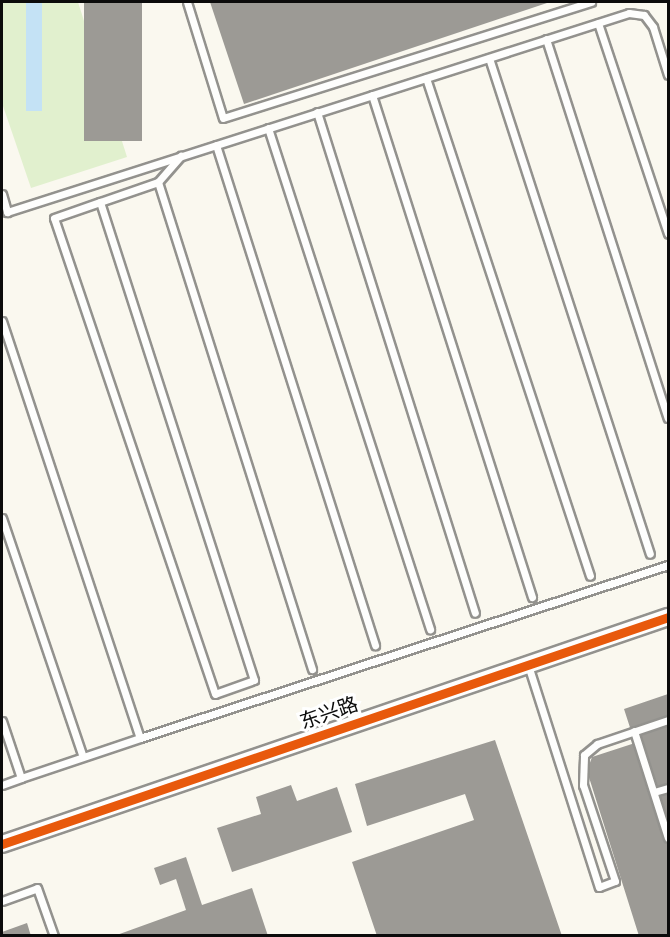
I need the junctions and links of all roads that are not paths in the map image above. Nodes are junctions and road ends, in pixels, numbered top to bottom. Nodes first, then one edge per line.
1 (187, 2) edge
2 (591, 2) edge
3 (598, 23) junction
4 (546, 39) junction
5 (489, 58) junction
6 (669, 75) edge
7 (426, 78) junction
8 (372, 95) junction
9 (317, 112) junction
10 (268, 128) junction
11 (216, 145) junction
12 (181, 156) junction
13 (158, 182) junction
14 (2, 194) edge
15 (100, 202) junction
16 (669, 234) edge
17 (2, 321) edge
18 (669, 418) edge
19 (2, 518) edge
20 (650, 554) dead end
21 (669, 565) edge
22 (590, 576) dead end
23 (532, 597) dead end
24 (475, 613) dead end
25 (669, 617) edge
26 (430, 628) dead end
27 (375, 645) dead end
28 (528, 665) junction
29 (312, 669) dead end
30 (669, 720) edge
31 (2, 721) edge
32 (634, 731) junction
33 (140, 738) junction
34 (83, 757) junction
35 (21, 778) junction
36 (2, 785) edge
37 (669, 788) edge
38 (654, 792) junction
39 (669, 838) edge
40 (2, 844) edge
41 (2, 901) edge
42 (54, 936) edge

1 - 2 lane
3 - 4 lane
3 - 6 lane
3 - 16 lane
4 - 5 lane
4 - 18 lane
5 - 7 lane
5 - 20 lane
7 - 8 lane
7 - 22 lane
8 - 9 lane
8 - 23 lane
9 - 10 lane
9 - 24 lane
10 - 11 lane
10 - 26 lane
11 - 12 lane
11 - 27 lane
12 - 13 lane
12 - 14 lane
13 - 15 lane
13 - 29 lane
15 - 15 lane
17 - 33 lane
19 - 34 lane
21 - 33 lane
25 - 28 street, 东兴路
28 - 32 lane
28 - 40 street, 东兴路
30 - 32 lane
31 - 35 lane
32 - 38 lane
33 - 34 lane
34 - 35 lane
35 - 36 lane
37 - 38 lane
38 - 39 lane
41 - 42 lane

